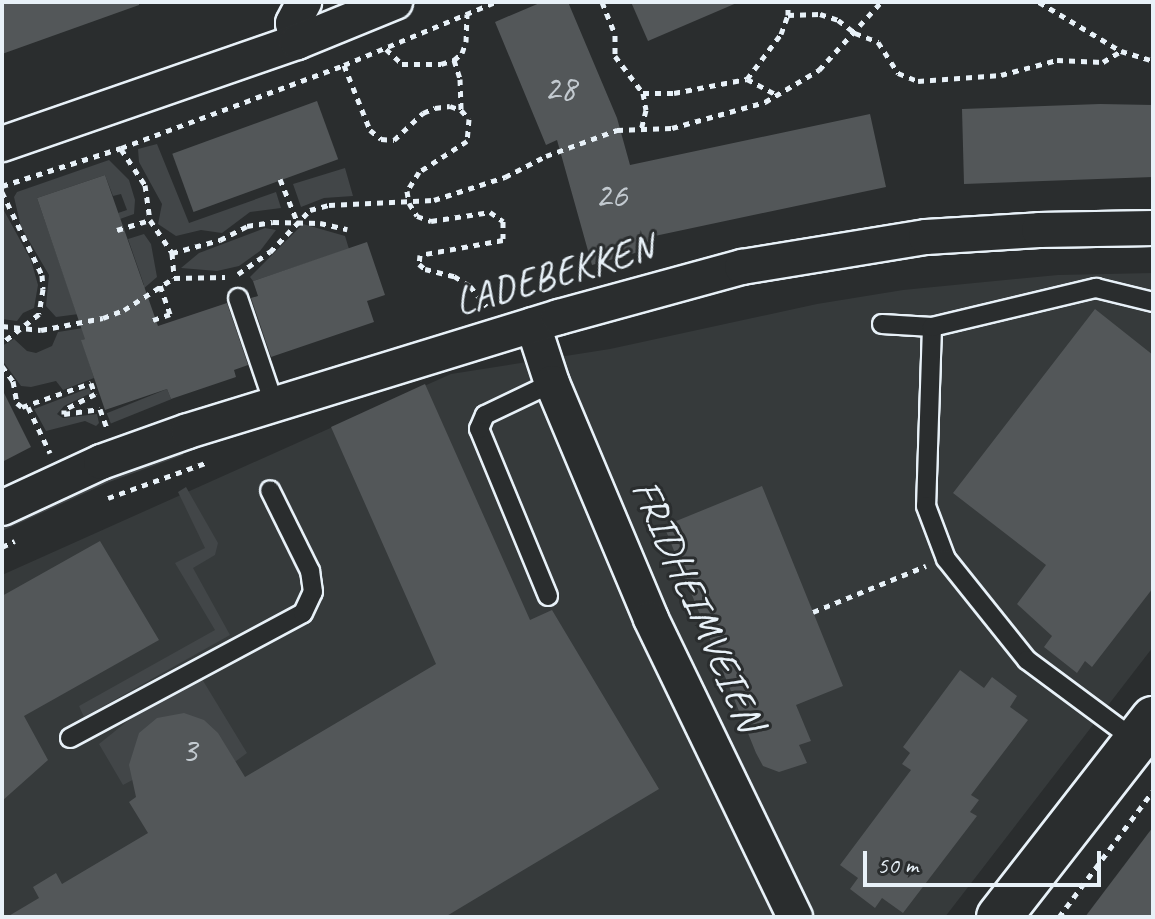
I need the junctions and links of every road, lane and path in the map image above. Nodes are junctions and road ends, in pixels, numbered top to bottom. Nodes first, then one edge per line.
1 (304, 2) edge
2 (395, 2) edge
3 (495, 2) edge
4 (602, 2) edge
5 (788, 2) edge
6 (881, 2) edge
7 (1039, 2) edge
8 (1046, 4) edge
9 (467, 14) junction
10 (788, 15) junction
11 (855, 33) junction
12 (297, 42) junction
13 (386, 49) junction
14 (1121, 51) junction
15 (454, 60) junction
16 (1153, 61) edge
17 (344, 65) junction
18 (747, 79) junction
19 (643, 93) junction
20 (777, 96) junction
21 (461, 110) junction
22 (641, 130) junction
23 (2, 144) edge
24 (121, 148) junction
25 (280, 179) dead end
26 (2, 189) edge
27 (409, 203) junction
28 (150, 220) junction
29 (297, 221) junction
30 (1153, 228) edge
31 (347, 229) dead end
32 (117, 230) dead end
33 (172, 253) junction
34 (174, 278) junction
35 (160, 285) junction
36 (238, 298) dead end
37 (1153, 302) edge
38 (488, 314) dead end
39 (153, 320) dead end
40 (882, 324) dead end
41 (533, 325) junction
42 (2, 326) edge
43 (932, 327) junction
44 (22, 329) junction
45 (2, 343) edge
46 (2, 366) edge
47 (552, 383) junction
48 (274, 404) junction
49 (28, 407) junction
50 (107, 429) dead end
51 (48, 447) dead end
52 (218, 459) dead end
53 (270, 490) dead end
54 (106, 499) dead end
55 (2, 508) edge
56 (22, 537) dead end
57 (2, 547) edge
58 (901, 575) dead end
59 (548, 596) dead end
60 (813, 612) dead end
61 (1144, 730) edge
62 (70, 738) dead end
63 (1153, 791) edge
64 (793, 916) edge
65 (999, 917) edge
66 (1059, 917) edge

1 - 12 street
2 - 12 street
3 - 9 path
4 - 19 path
5 - 10 path
6 - 11 path
7 - 8 path
8 - 14 path
9 - 13 path
9 - 15 path
10 - 11 path
10 - 18 path
11 - 14 path
11 - 20 path
12 - 23 street
13 - 15 path
13 - 17 path
14 - 16 path
15 - 21 path
17 - 21 path
17 - 24 path
18 - 19 path
18 - 20 path
19 - 22 path
20 - 22 path
21 - 27 path
22 - 27 path
24 - 26 path
24 - 28 path
25 - 29 path
26 - 44 path
27 - 29 path
27 - 38 path
28 - 32 path
28 - 33 path
29 - 31 path
29 - 33 path
29 - 34 path
30 - 41 street, LADEBEKKEN
33 - 34 path
34 - 35 path
35 - 39 path
35 - 44 path
36 - 48 lane
37 - 43 lane
40 - 43 lane
41 - 47 street, FRIDHEIMVEIEN
41 - 48 street, LADEBEKKEN
42 - 44 path
43 - 61 lane
44 - 45 path
46 - 49 path
47 - 59 lane
47 - 64 street, FRIDHEIMVEIEN
48 - 55 street, LADEBEKKEN
49 - 50 path
49 - 51 path
52 - 54 path
53 - 62 lane
56 - 57 path
58 - 60 path
61 - 65 main road
63 - 66 path

